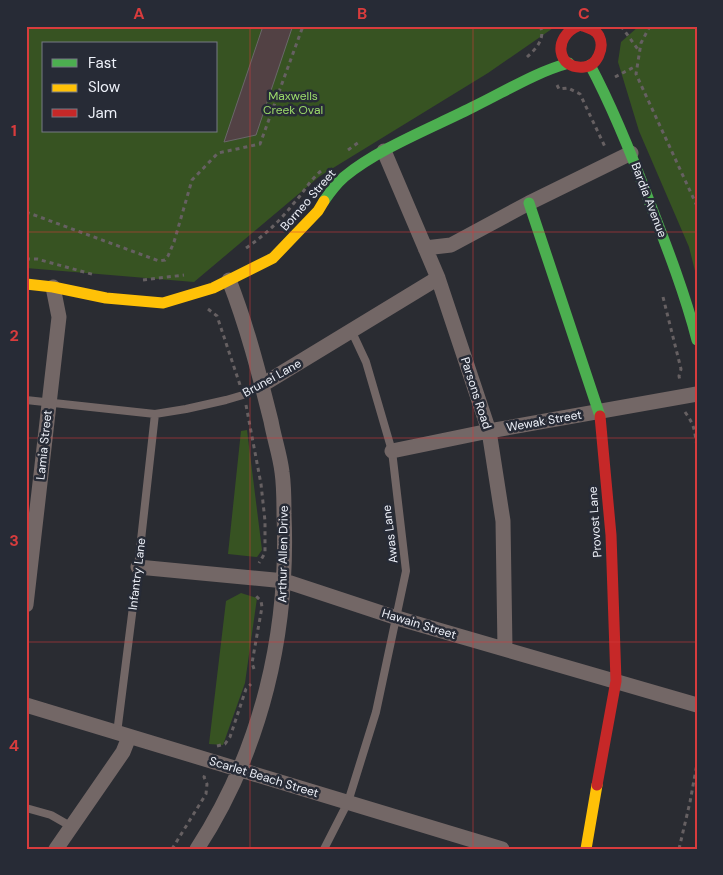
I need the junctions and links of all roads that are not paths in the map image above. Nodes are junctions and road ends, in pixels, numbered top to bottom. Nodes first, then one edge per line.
1 (583, 26) edge
2 (610, 26) edge
3 (570, 28) edge
4 (598, 35) junction
5 (569, 63) junction
6 (590, 65) junction
7 (384, 151) junction
8 (631, 153) junction
9 (529, 203) junction
10 (425, 248) junction
11 (438, 278) junction
12 (229, 280) junction
13 (26, 284) edge
14 (52, 287) junction
15 (352, 332) junction
16 (697, 340) edge
17 (262, 385) junction
18 (697, 394) edge
19 (26, 400) edge
20 (49, 403) junction
21 (600, 411) junction
22 (155, 414) junction
23 (489, 431) junction
24 (392, 452) junction
25 (138, 567) junction
26 (284, 580) junction
27 (26, 605) edge
28 (397, 618) junction
29 (505, 649) junction
30 (616, 681) junction
31 (697, 704) edge
32 (26, 706) edge
33 (123, 735) junction
34 (240, 769) junction
35 (348, 802) junction
36 (26, 808) edge
37 (72, 827) junction
38 (56, 849) edge
39 (197, 849) edge
40 (324, 849) edge
41 (502, 849) edge
42 (586, 849) edge

1 - 4 street
2 - 4 street
3 - 5 street
4 - 6 street
5 - 6 street
5 - 7 street, Borneo Street
6 - 8 street, Bardia Avenue
7 - 10 street, Parsons Road
7 - 12 street, Borneo Street
8 - 9 street
8 - 16 street, Bardia Avenue
9 - 10 street
9 - 21 street, Provost Lane
10 - 11 street, Parsons Road
11 - 15 street, Brunei Lane
11 - 23 street, Parsons Road
12 - 14 street, Borneo Street
12 - 17 street, Arthur Allen Drive
13 - 14 street, Borneo Street
14 - 20 street, Lamia Street
15 - 17 street, Brunei Lane
15 - 24 lane, Awas Lane
17 - 22 lane, Brunei Lane
17 - 26 street, Arthur Allen Drive
18 - 21 street, Wewak Street
19 - 20 lane, Brunei Lane
20 - 22 lane, Brunei Lane
20 - 27 street, Lamia Street
21 - 23 street, Wewak Street
21 - 30 street, Provost Lane
22 - 25 lane, Infantry Lane
23 - 24 street, Wewak Street
23 - 29 street, Parsons Road
24 - 28 lane, Awas Lane
25 - 26 street, Hawain Street
25 - 33 lane, Infantry Lane
26 - 28 street, Hawain Street
26 - 34 street, Arthur Allen Drive
28 - 29 street, Hawain Street
28 - 35 lane, Awas Lane
29 - 30 street, Hawain Street
30 - 31 street, Hawain Street
30 - 42 street, Provost Lane
32 - 33 street, Scarlet Beach Street
33 - 34 street, Scarlet Beach Street
33 - 37 street, Infantry Lane
34 - 35 street, Scarlet Beach Street
34 - 39 street, Arthur Allen Drive
35 - 40 lane, Awas Lane
35 - 41 street, Scarlet Beach Street
36 - 37 lane
37 - 38 street, Infantry Lane

